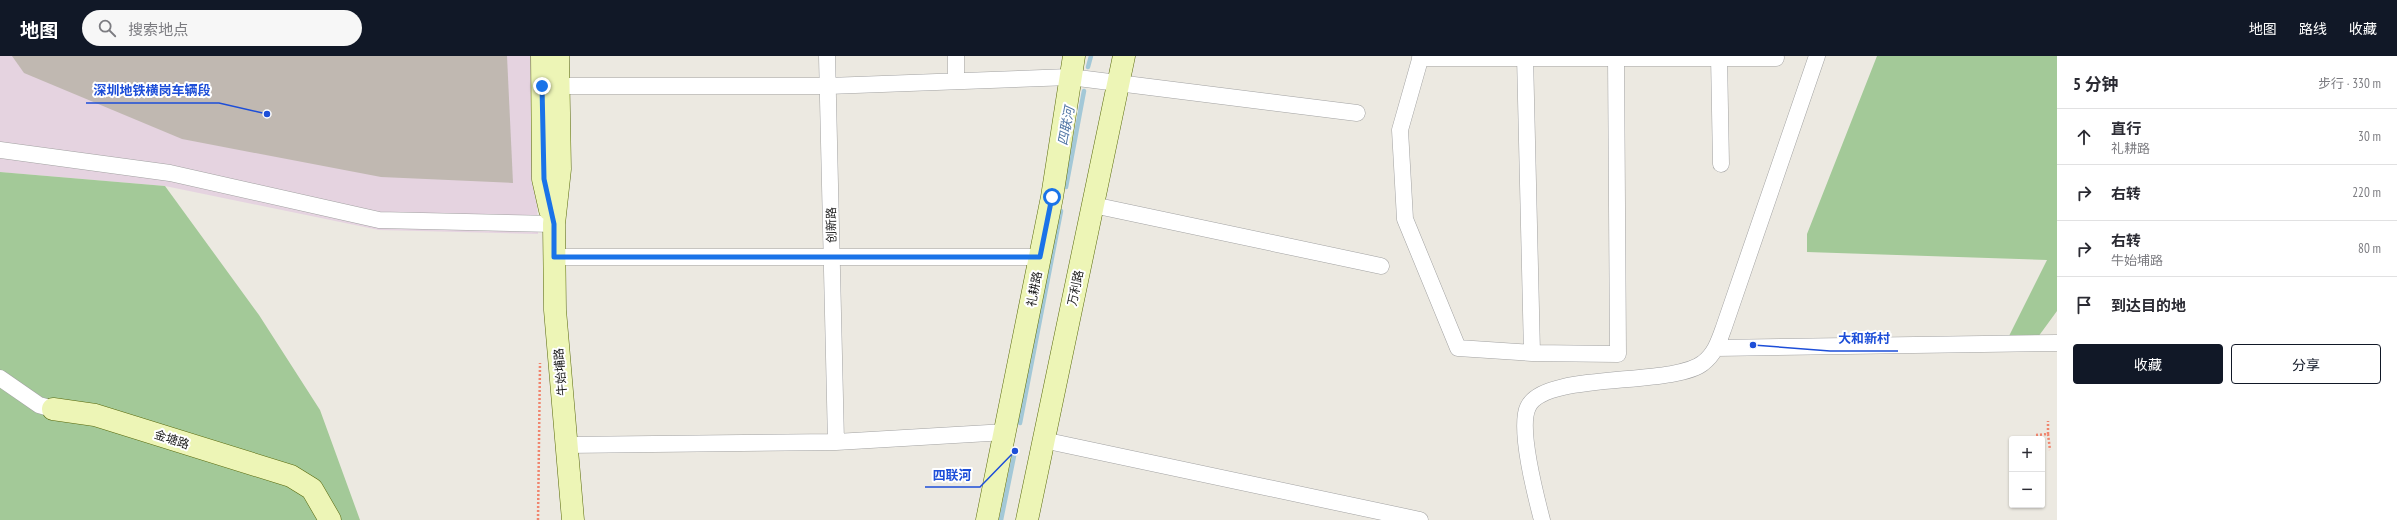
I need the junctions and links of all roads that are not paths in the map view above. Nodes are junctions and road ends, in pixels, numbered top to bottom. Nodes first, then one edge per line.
1 (542, 56) edge
2 (558, 56) edge
3 (827, 56) edge
4 (956, 56) edge
5 (1074, 56) edge
6 (1124, 56) edge
7 (1817, 56) edge
8 (1420, 57) edge
9 (1525, 57) edge
10 (1616, 57) edge
11 (1719, 57) edge
12 (1776, 58) dead end
13 (1070, 77) junction
14 (956, 81) junction
15 (1118, 84) junction
16 (550, 86) junction
17 (828, 86) junction
18 (1357, 113) dead end
19 (0, 150) edge
20 (1721, 164) dead end
21 (1093, 205) junction
22 (554, 224) junction
23 (554, 257) junction
24 (1040, 257) junction
25 (831, 258) junction
26 (1381, 266) dead end
27 (2057, 343) edge
28 (1716, 348) junction
29 (1532, 353) junction
30 (0, 378) edge
31 (53, 409) joint
32 (1006, 432) junction
33 (1043, 440) junction
34 (836, 442) junction
35 (566, 445) junction
36 (330, 520) edge
37 (573, 520) edge
38 (987, 520) edge
39 (1027, 520) edge
40 (1420, 520) edge
41 (1542, 520) edge

1 - 16 street, 牛始埔路
2 - 16 street, 牛始埔路
3 - 17 street, 创新路
4 - 14 street
5 - 13 street, 礼耕路
6 - 15 street, 万利路
7 - 28 street
8 - 9 street
8 - 29 street
9 - 10 street
9 - 29 street
10 - 11 street
10 - 29 street
11 - 12 street
11 - 20 street
13 - 14 street
13 - 15 street
13 - 24 street, 礼耕路
14 - 17 street
15 - 18 street
15 - 21 street, 万利路
16 - 17 street
16 - 22 street, 牛始埔路
17 - 25 street, 创新路
19 - 22 street
21 - 26 street
21 - 33 street, 万利路
22 - 23 street, 牛始埔路
23 - 25 street
23 - 35 street, 牛始埔路
24 - 25 street
24 - 32 street, 礼耕路
25 - 34 street, 创新路
27 - 28 street
28 - 41 street
30 - 31 street, 金塘路
31 - 36 street, 金塘路
32 - 34 street
32 - 38 street, 礼耕路
33 - 39 street, 万利路
33 - 40 street
34 - 35 street
35 - 37 street, 牛始埔路

